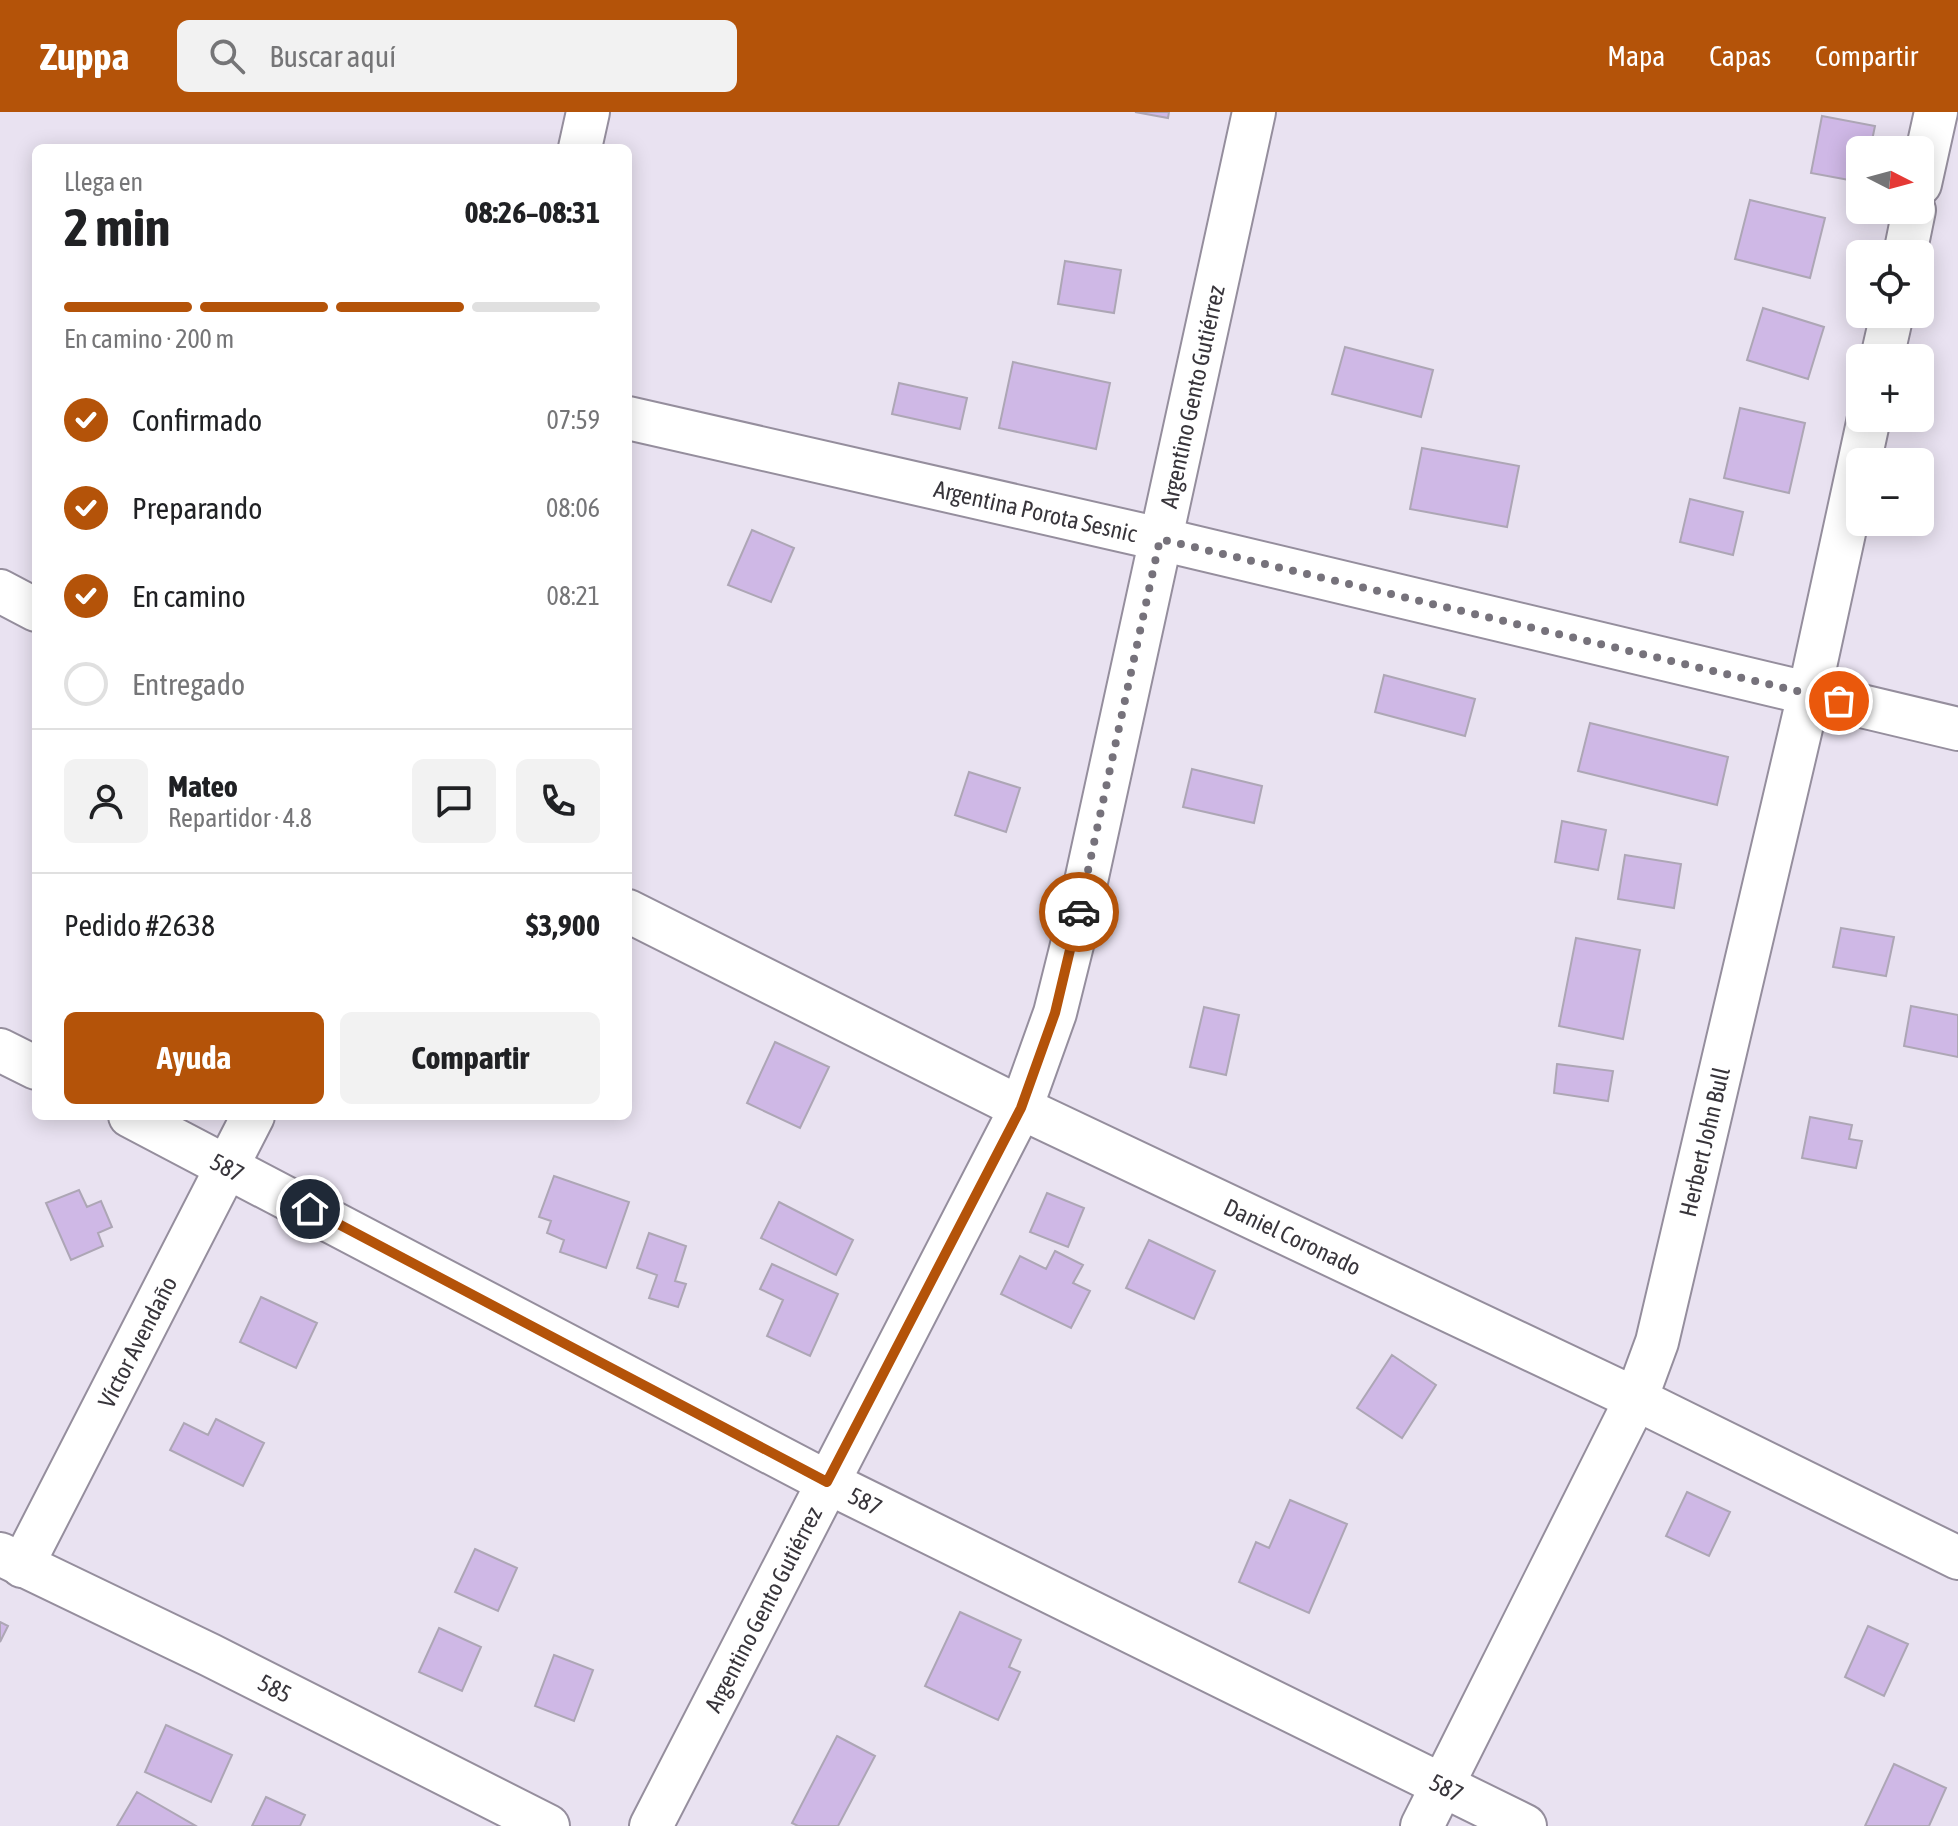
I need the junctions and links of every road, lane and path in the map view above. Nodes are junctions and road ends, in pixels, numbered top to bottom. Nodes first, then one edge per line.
1 (588, 112) edge
2 (1254, 112) edge
3 (1936, 112) edge
4 (1931, 136) edge
5 (581, 144) edge
6 (632, 419) edge
7 (1866, 432) edge
8 (1160, 539) junction
9 (0, 591) edge
10 (32, 608) edge
11 (1809, 694) junction
12 (1958, 729) edge
13 (632, 913) edge
14 (0, 1050) edge
15 (32, 1066) edge
16 (1021, 1108) junction
17 (138, 1120) edge
18 (251, 1120) edge
19 (228, 1166) junction
20 (1636, 1399) junction
21 (827, 1482) junction
22 (1958, 1558) edge
23 (11, 1560) edge
24 (1442, 1785) junction
25 (548, 1826) edge
26 (651, 1826) edge
27 (1422, 1826) edge
28 (1525, 1826) edge

1 - 5 street
2 - 8 street, Argentino Gento Gutiérrez
3 - 4 street
6 - 8 street, Argentina Porota Sesnic
7 - 11 street, Herbert John Bull
8 - 11 street, Argentina Porota Sesnic
8 - 16 street, Argentino Gento Gutiérrez
9 - 10 street
11 - 12 street, Argentina Porota Sesnic
11 - 20 street, Herbert John Bull
13 - 16 street, Daniel Coronado
14 - 15 street
16 - 20 street, Daniel Coronado
16 - 21 street, Argentino Gento Gutiérrez
17 - 19 street, 587
18 - 19 street, Víctor Avendaño
19 - 21 street, 587
19 - 23 street, Víctor Avendaño
20 - 22 street, Daniel Coronado
20 - 24 street, Herbert John Bull
21 - 24 street, 587
21 - 26 street, Argentino Gento Gutiérrez
23 - 25 street, 585
24 - 27 street, Herbert John Bull
24 - 28 street, 587

